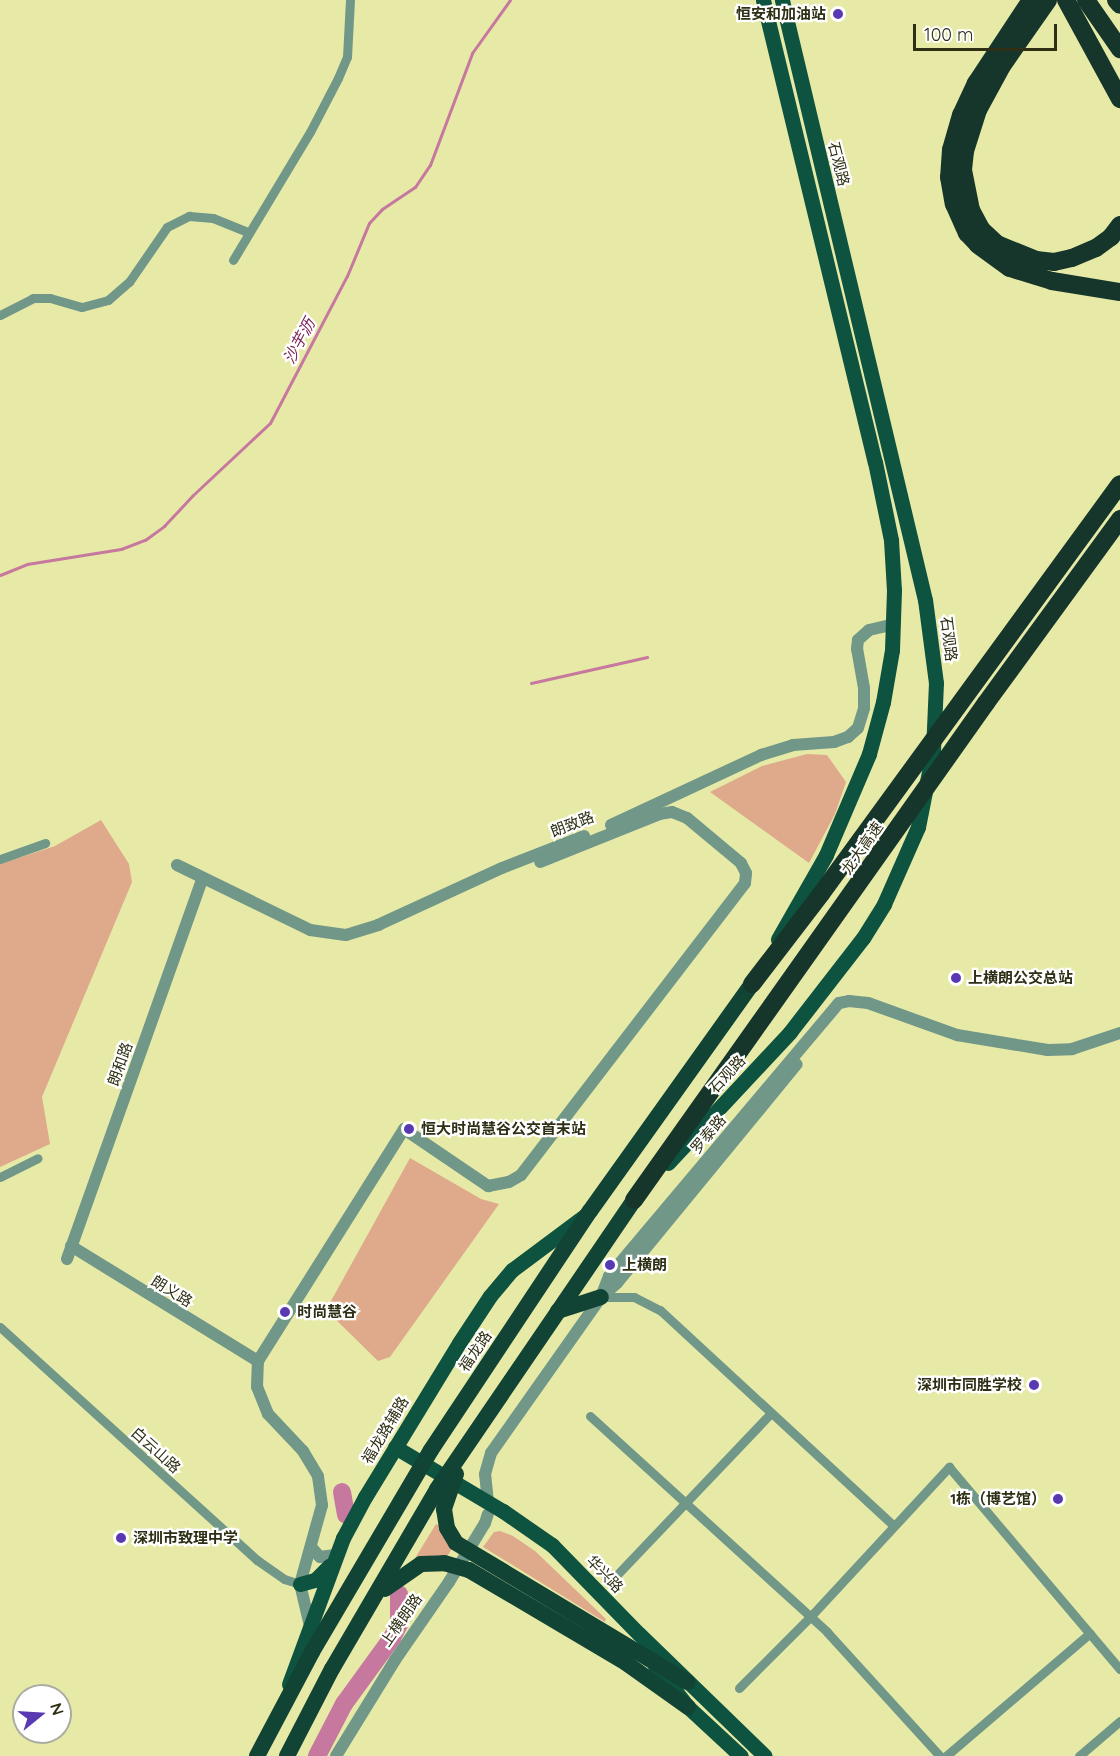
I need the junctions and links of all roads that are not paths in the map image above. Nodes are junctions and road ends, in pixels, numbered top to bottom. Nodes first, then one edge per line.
1 (350, 0) edge
2 (763, 0) edge
3 (782, 0) edge
4 (1066, 0) edge
5 (1086, 0) edge
6 (1116, 0) edge
7 (1037, 4) edge
8 (1120, 5) edge
9 (786, 20) junction
10 (769, 25) junction
11 (1120, 49) edge
12 (1120, 99) edge
13 (1120, 225) edge
14 (248, 232) junction
15 (233, 260) dead end
16 (1120, 292) edge
17 (0, 315) edge
18 (1120, 484) edge
19 (1120, 519) edge
20 (894, 624) junction
21 (45, 843) dead end
22 (0, 859) edge
23 (540, 862) dead end
24 (177, 865) dead end
25 (202, 879) junction
26 (752, 984) junction
27 (1120, 1033) edge
28 (38, 1158) dead end
29 (0, 1177) edge
30 (634, 1200) junction
31 (590, 1211) junction
32 (71, 1246) junction
33 (67, 1259) dead end
34 (601, 1297) junction
35 (558, 1311) junction
36 (0, 1327) edge
37 (258, 1361) junction
38 (771, 1413) junction
39 (590, 1416) dead end
40 (395, 1447) junction
41 (442, 1492) junction
42 (685, 1503) junction
43 (488, 1508) junction
44 (893, 1525) junction
45 (311, 1547) junction
46 (335, 1556) junction
47 (480, 1567) junction
48 (611, 1581) dead end
49 (300, 1584) junction
50 (377, 1595) junction
51 (810, 1617) junction
52 (310, 1630) junction
53 (1090, 1633) junction
54 (648, 1657) junction
55 (1120, 1669) edge
56 (687, 1682) junction
57 (739, 1688) dead end
58 (688, 1707) junction
59 (280, 1713) junction
60 (1120, 1721) edge
61 (257, 1756) edge
62 (287, 1756) edge
63 (336, 1756) edge
64 (741, 1756) edge
65 (765, 1756) edge
66 (940, 1756) edge
67 (946, 1756) edge
68 (1078, 1756) edge

1 - 14 street
2 - 10 main road
3 - 9 main road, 石观路
4 - 12 highway
5 - 11 highway
6 - 8 highway
7 - 13 highway
7 - 16 highway
9 - 10 main road
9 - 30 main road, 石观路
10 - 20 main road
14 - 15 street
14 - 17 street
18 - 26 highway, 龙大高速
19 - 30 highway, 龙大高速
20 - 25 street, 朗致路
20 - 26 main road
21 - 22 street
23 - 37 street
24 - 25 street, 朗致路
25 - 32 street, 朗和路
26 - 31 highway, 福龙路
27 - 34 street, 罗泰路
28 - 29 street
30 - 35 highway
31 - 40 main road, 福龙路辅路
31 - 59 highway, 福龙路
32 - 33 street, 朗和路
32 - 37 street, 朗义路
34 - 35 highway
34 - 38 street
34 - 43 street, 罗泰路
35 - 41 highway
36 - 49 street, 白云山路
37 - 45 street
38 - 42 street
38 - 44 street
39 - 42 street
40 - 43 main road, 华兴路
40 - 46 main road, 福龙路辅路
41 - 47 highway
41 - 50 highway
42 - 48 street
42 - 51 street
43 - 54 main road, 华兴路
43 - 56 main road, 华兴路
43 - 63 street, 上横朗路
44 - 51 street
44 - 53 street
45 - 46 street
45 - 49 street
46 - 49 main road
46 - 52 main road, 福龙路辅路
47 - 50 highway
47 - 54 highway
47 - 58 highway
49 - 52 street
50 - 62 highway
51 - 57 street
51 - 66 street
52 - 59 main road, 福龙路辅路
53 - 55 street
53 - 67 street
54 - 56 highway
54 - 58 main road, 华兴路
56 - 65 main road, 华兴路
58 - 64 main road, 华兴路
59 - 61 highway, 福龙路
60 - 68 street

